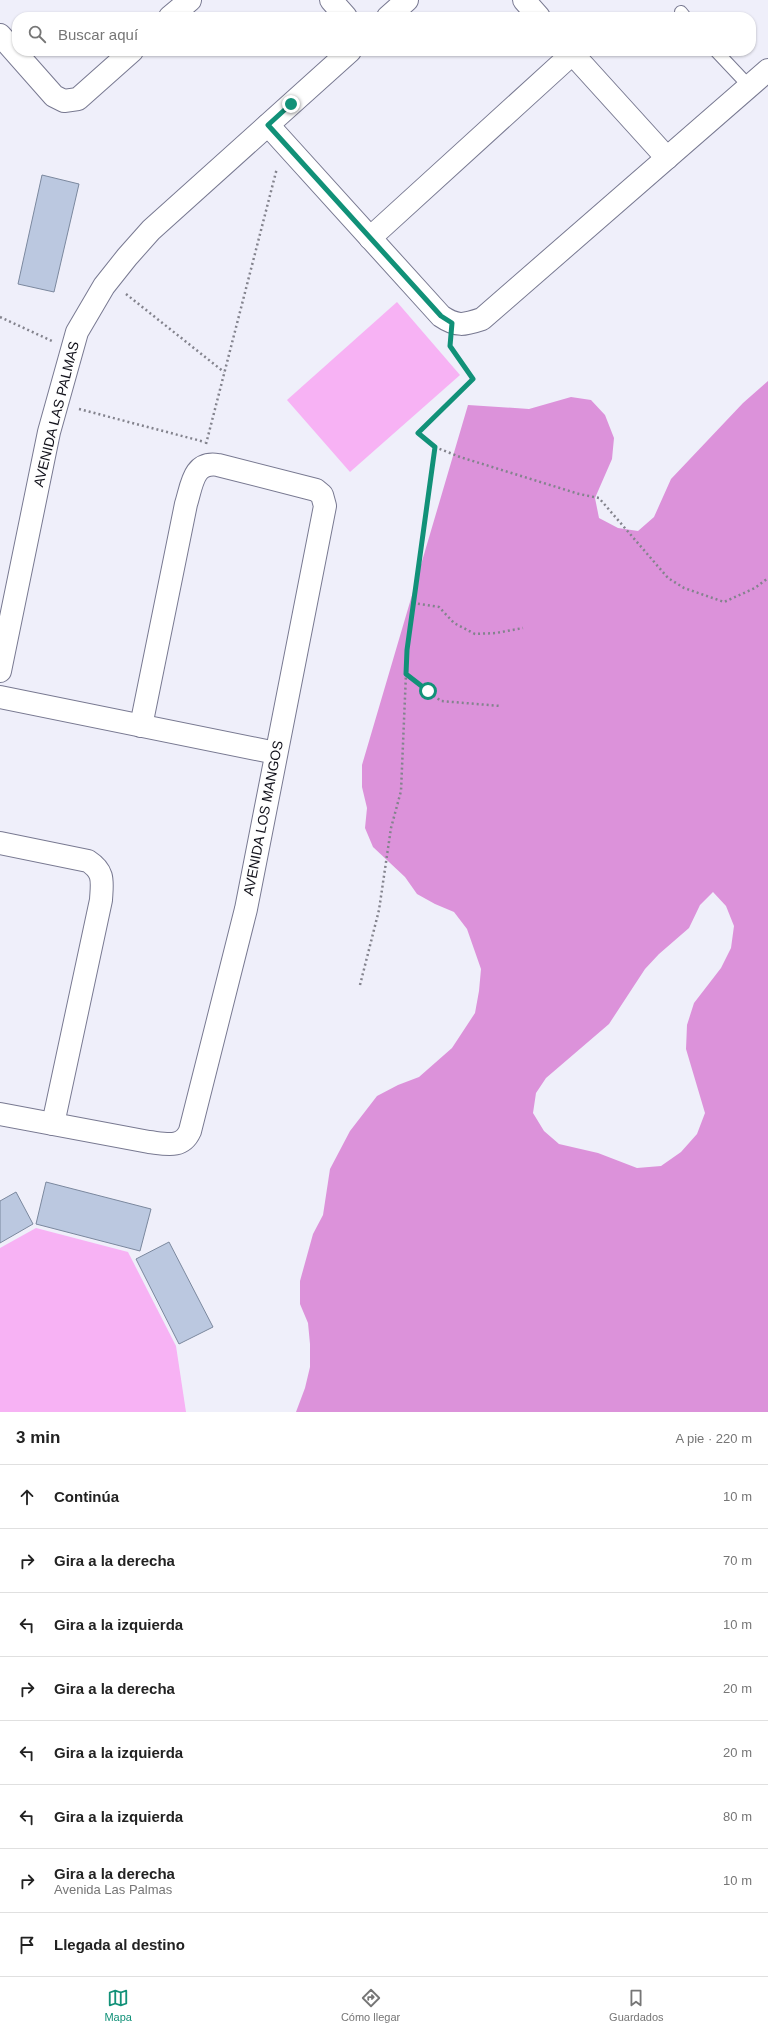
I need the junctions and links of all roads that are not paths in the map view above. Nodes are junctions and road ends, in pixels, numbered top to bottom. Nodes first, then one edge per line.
1 (190, 0) edge
2 (331, 0) edge
3 (407, 0) edge
4 (524, 0) edge
5 (176, 12) edge
6 (342, 12) edge
7 (394, 12) edge
8 (535, 12) edge
9 (0, 35) edge
10 (12, 49) edge
11 (19, 56) edge
12 (126, 56) edge
13 (344, 56) edge
14 (567, 56) edge
15 (575, 56) edge
16 (721, 56) edge
17 (768, 70) edge
18 (750, 86) junction
19 (268, 125) junction
20 (667, 158) junction
21 (370, 238) junction
22 (0, 671) edge
23 (0, 697) edge
24 (141, 726) junction
25 (276, 753) junction
26 (0, 843) edge
27 (0, 1114) edge
28 (53, 1124) junction

1 - 5 street
2 - 6 street
3 - 7 street
4 - 8 street
9 - 10 street
11 - 12 street
13 - 19 street, AVENIDA LAS PALMAS
14 - 21 street
15 - 20 street
16 - 18 lane
17 - 18 street
18 - 20 street
19 - 21 street
19 - 22 street, AVENIDA LAS PALMAS
20 - 21 street
23 - 24 street
24 - 25 street
24 - 25 street, AVENIDA LOS MANGOS
25 - 28 street, AVENIDA LOS MANGOS
26 - 28 street
27 - 28 street

